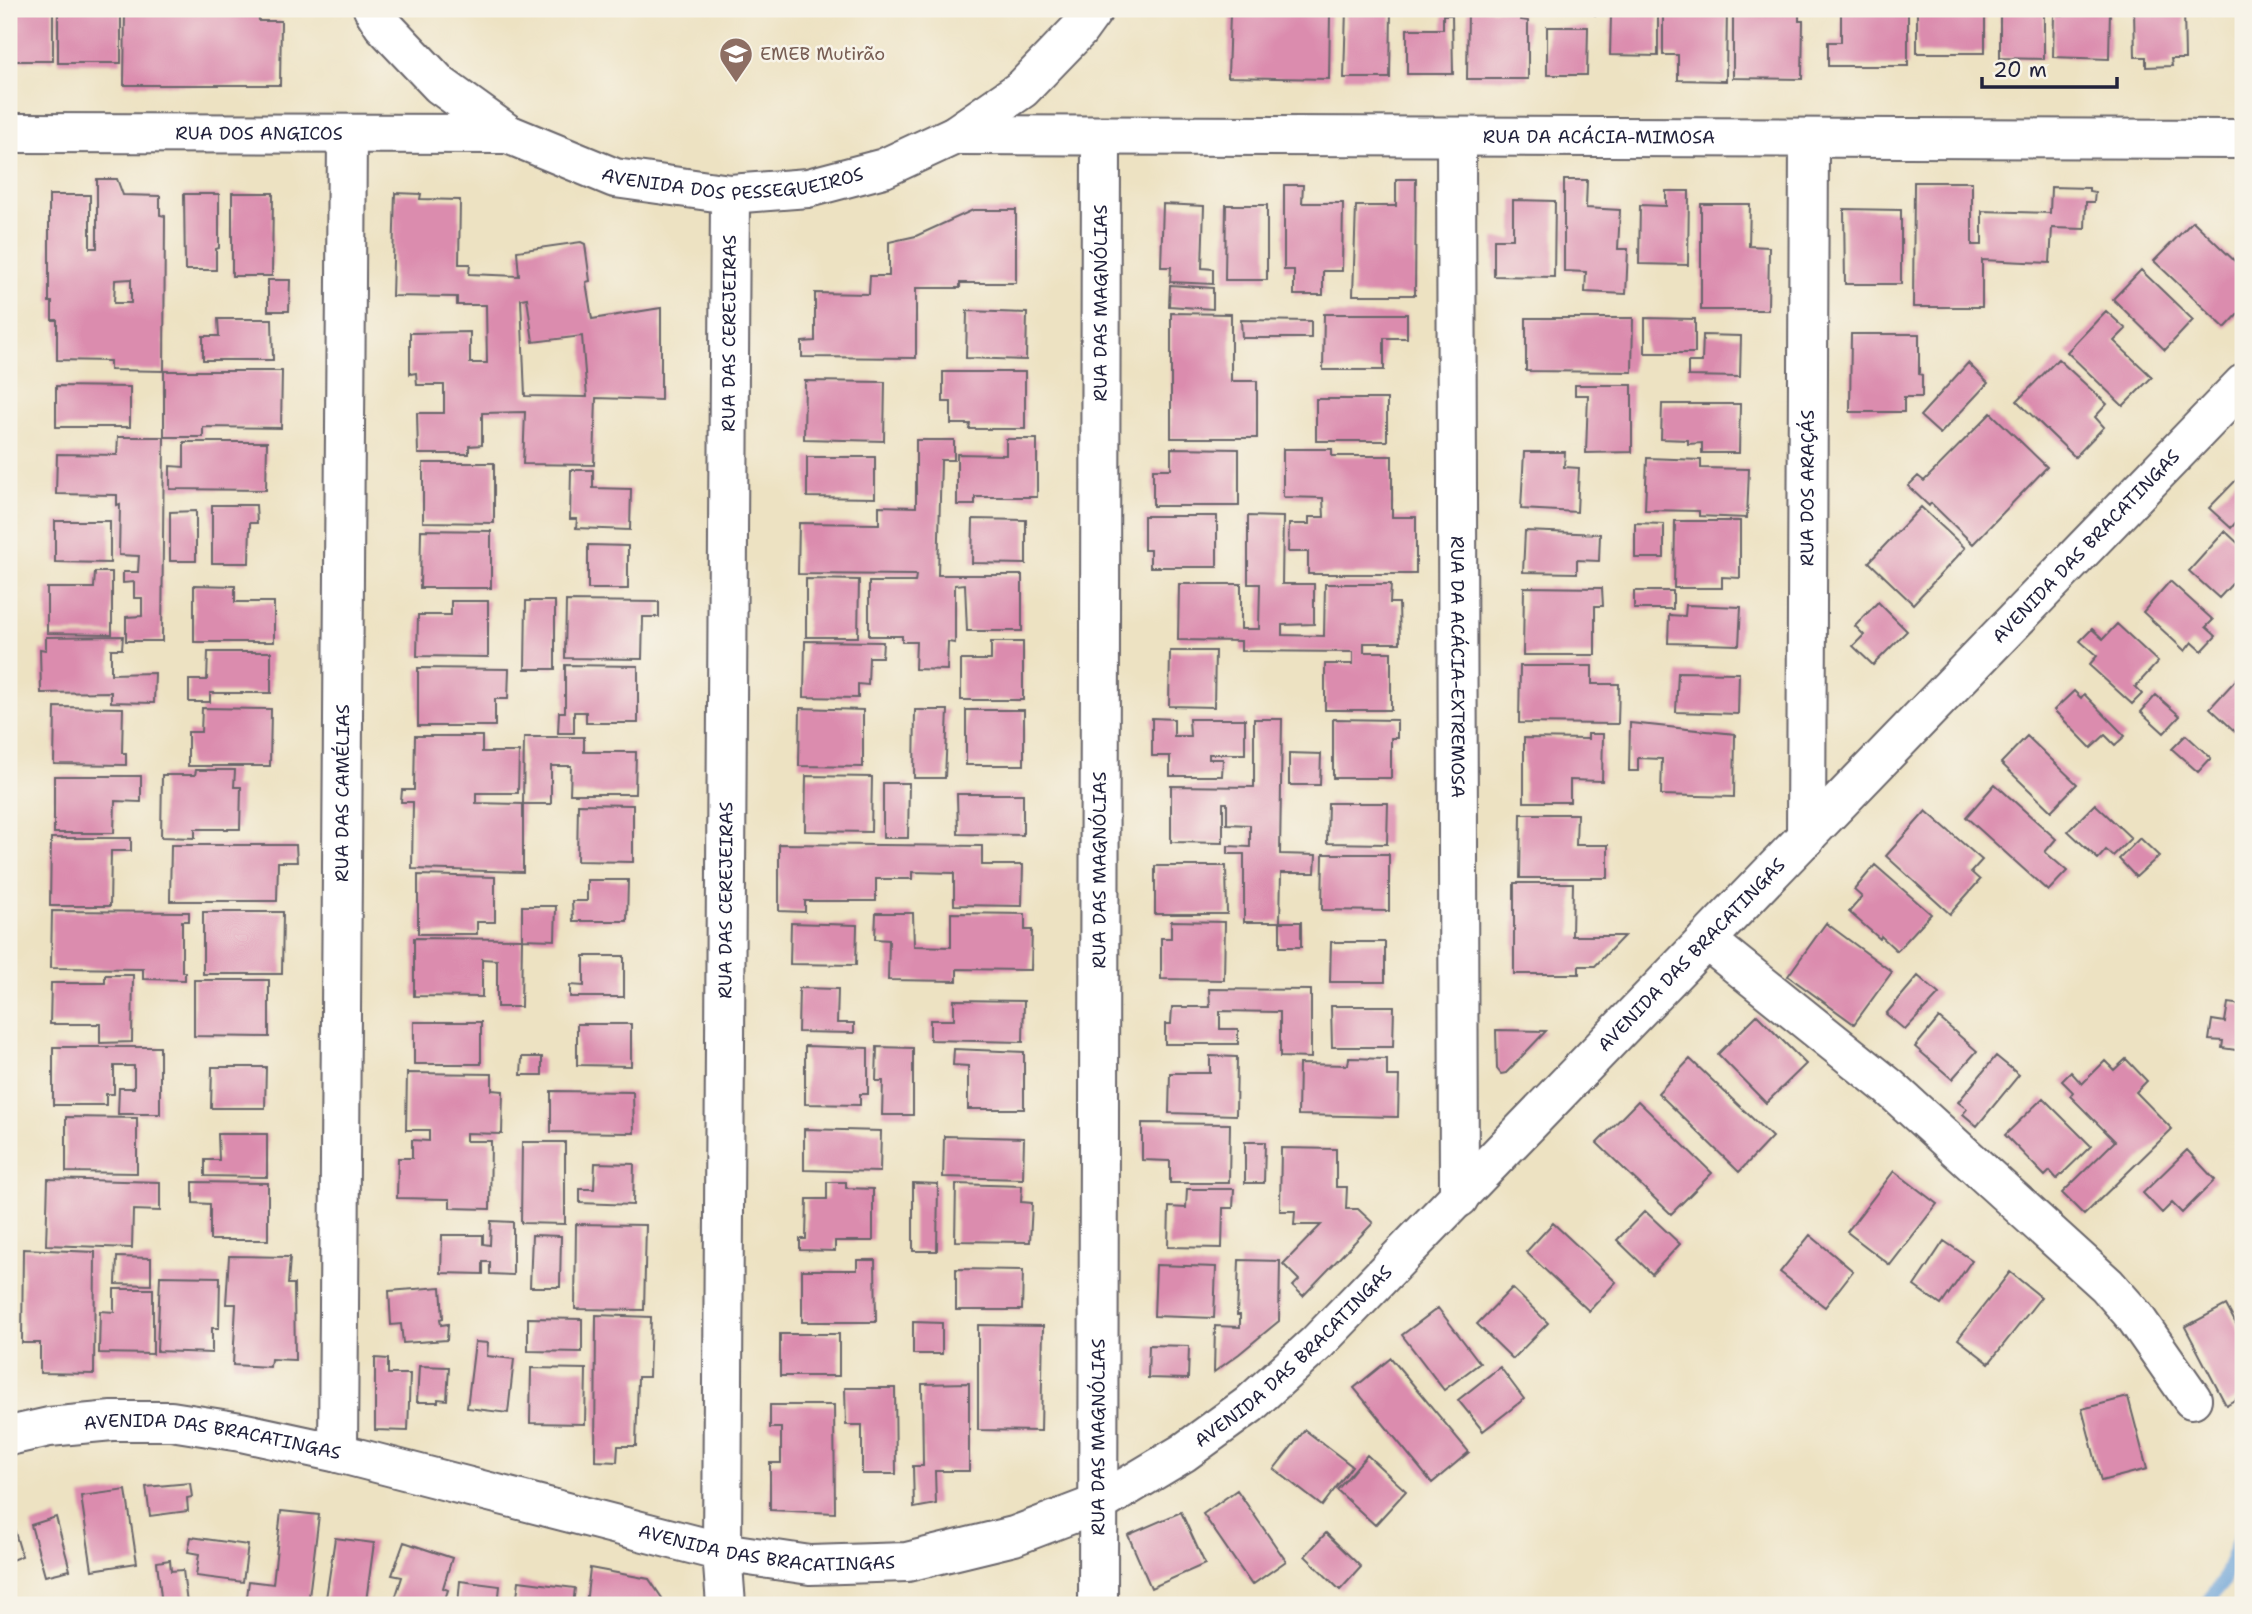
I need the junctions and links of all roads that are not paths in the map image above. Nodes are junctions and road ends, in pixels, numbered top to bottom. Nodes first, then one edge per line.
1 (373, 9) edge
2 (1094, 9) edge
3 (9, 133) edge
4 (347, 134) junction
5 (508, 134) junction
6 (955, 135) junction
7 (1101, 136) junction
8 (1456, 137) junction
9 (1809, 139) junction
10 (2243, 139) edge
11 (730, 194) junction
12 (2243, 384) edge
13 (1805, 838) junction
14 (1706, 940) junction
15 (1459, 1198) junction
16 (2192, 1399) dead end
17 (9, 1436) edge
18 (338, 1453) junction
19 (1098, 1504) junction
20 (722, 1552) junction
21 (726, 1605) edge
22 (1098, 1605) edge

1 - 5 street, AVENIDA DOS PESSEGUEIROS
2 - 6 street, AVENIDA DOS PESSEGUEIROS
3 - 4 street, RUA DOS ANGICOS
4 - 5 street, RUA DOS ANGICOS
4 - 18 street, RUA DAS CAMÉLIAS
5 - 11 street, AVENIDA DOS PESSEGUEIROS
6 - 7 street, RUA DA ACÁCIA-MIMOSA
6 - 11 street, AVENIDA DOS PESSEGUEIROS
7 - 8 street, RUA DA ACÁCIA-MIMOSA
7 - 19 street, RUA DAS MAGNÓLIAS
8 - 9 street, RUA DA ACÁCIA-MIMOSA
8 - 15 street, RUA DA ACÁCIA-EXTREMOSA
9 - 10 street, RUA DA ACÁCIA-MIMOSA
9 - 13 street, RUA DOS ARAÇÁS
11 - 20 street, RUA DAS CEREJEIRAS
12 - 13 street, AVENIDA DAS BRACATINGAS
13 - 14 street, AVENIDA DAS BRACATINGAS
14 - 15 street, AVENIDA DAS BRACATINGAS
14 - 16 street
15 - 19 street, AVENIDA DAS BRACATINGAS
17 - 18 street, AVENIDA DAS BRACATINGAS
18 - 20 street, AVENIDA DAS BRACATINGAS
19 - 20 street, AVENIDA DAS BRACATINGAS
19 - 22 street, RUA DAS MAGNÓLIAS
20 - 21 street, RUA DAS CEREJEIRAS

